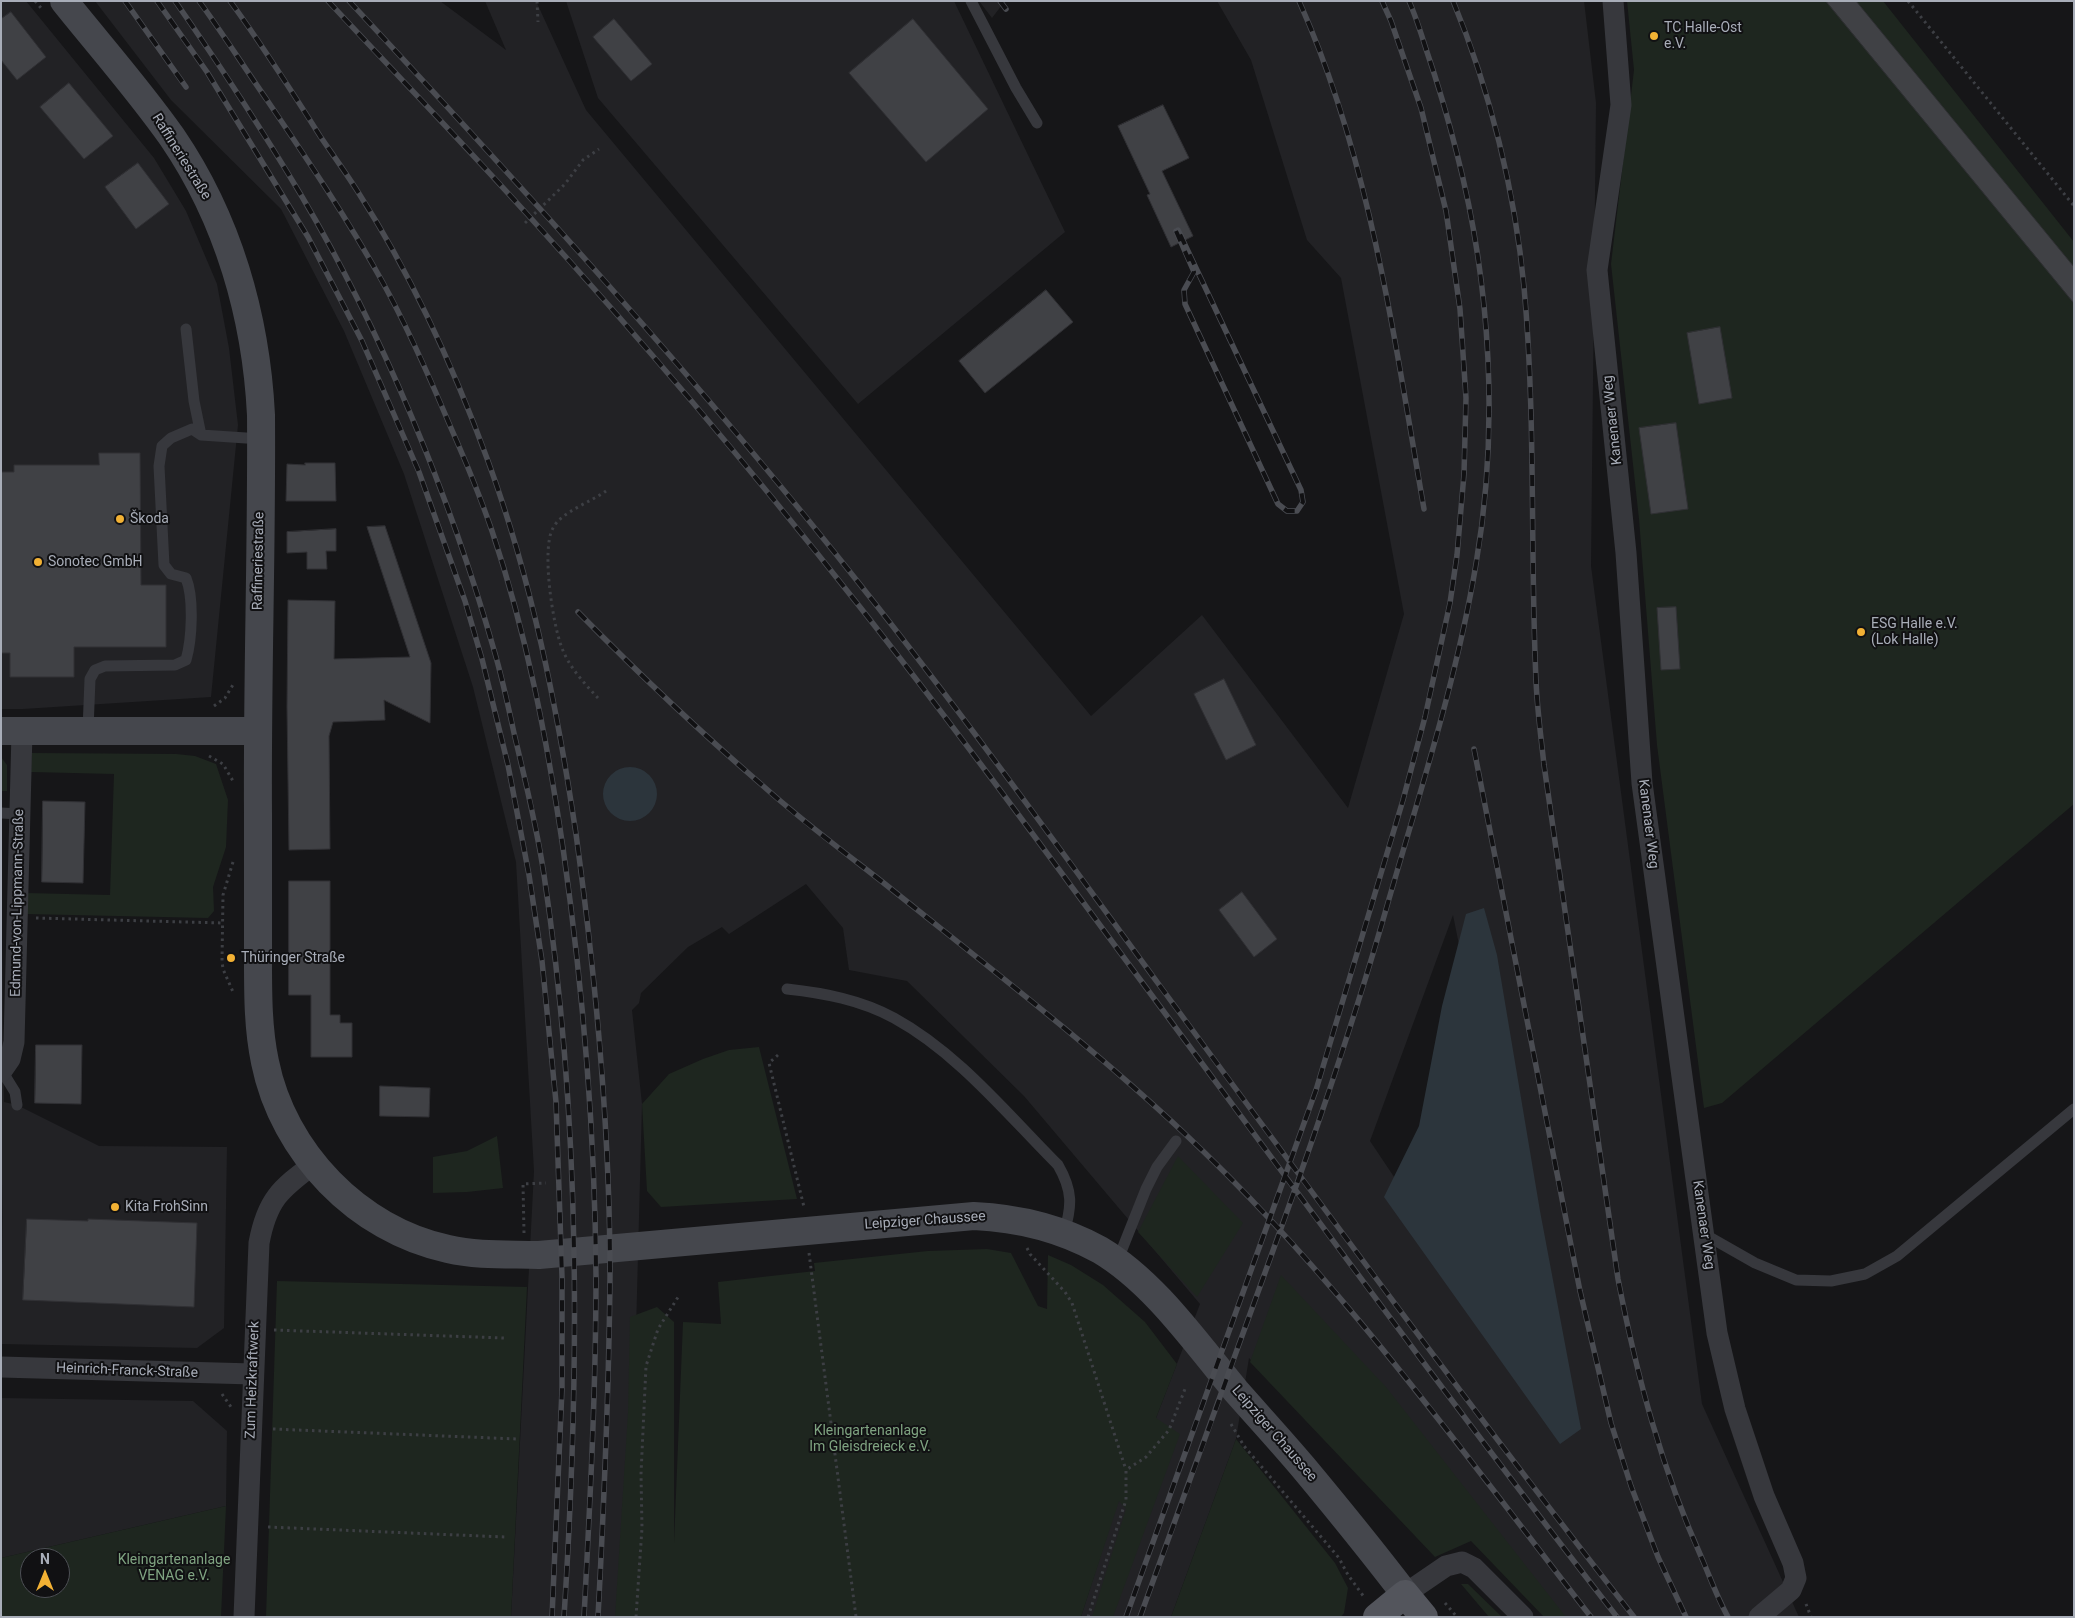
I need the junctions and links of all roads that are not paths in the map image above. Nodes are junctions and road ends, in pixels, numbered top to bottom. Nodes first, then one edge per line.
1 (64, 1) edge
2 (971, 1) edge
3 (1613, 1) edge
4 (1037, 123) dead end
5 (186, 329) dead end
6 (201, 435) junction
7 (261, 439) junction
8 (88, 730) junction
9 (258, 731) junction
10 (12, 732) edge
11 (11, 814) edge
12 (10, 927) edge
13 (788, 989) dead end
14 (2, 1071) edge
15 (18, 1105) dead end
16 (2074, 1109) edge
17 (1176, 1141) dead end
18 (314, 1164) junction
19 (1064, 1234) junction
20 (1704, 1234) junction
21 (1117, 1262) junction
22 (1, 1367) edge
23 (253, 1374) junction
24 (1415, 1587) junction
25 (1378, 1616) edge
26 (244, 1617) edge
27 (1424, 1617) edge
28 (1523, 1617) edge
29 (1759, 1617) edge

1 - 7 main road, Raffineriestraße
2 - 4 lane
3 - 20 street, Kanenaer Weg
5 - 6 lane
6 - 7 lane
6 - 8 lane
7 - 9 main road, Raffineriestraße
8 - 9 main road
8 - 10 main road
9 - 18 main road, Raffineriestraße
10 - 11 street, Edmund-von-Lippmann-Straße
11 - 12 street, Edmund-von-Lippmann-Straße
12 - 14 street, Edmund-von-Lippmann-Straße
13 - 19 lane
14 - 15 lane
16 - 20 lane
17 - 21 lane
18 - 19 main road, Leipziger Chaussee
18 - 23 street, Zum Heizkraftwerk
19 - 21 main road, Leipziger Chaussee
20 - 29 street, Kanenaer Weg
21 - 24 main road, Leipziger Chaussee
22 - 23 street, Heinrich-Franck-Straße
23 - 26 street, Zum Heizkraftwerk
24 - 25 main road
24 - 27 main road, Leipziger Chaussee
24 - 28 street

